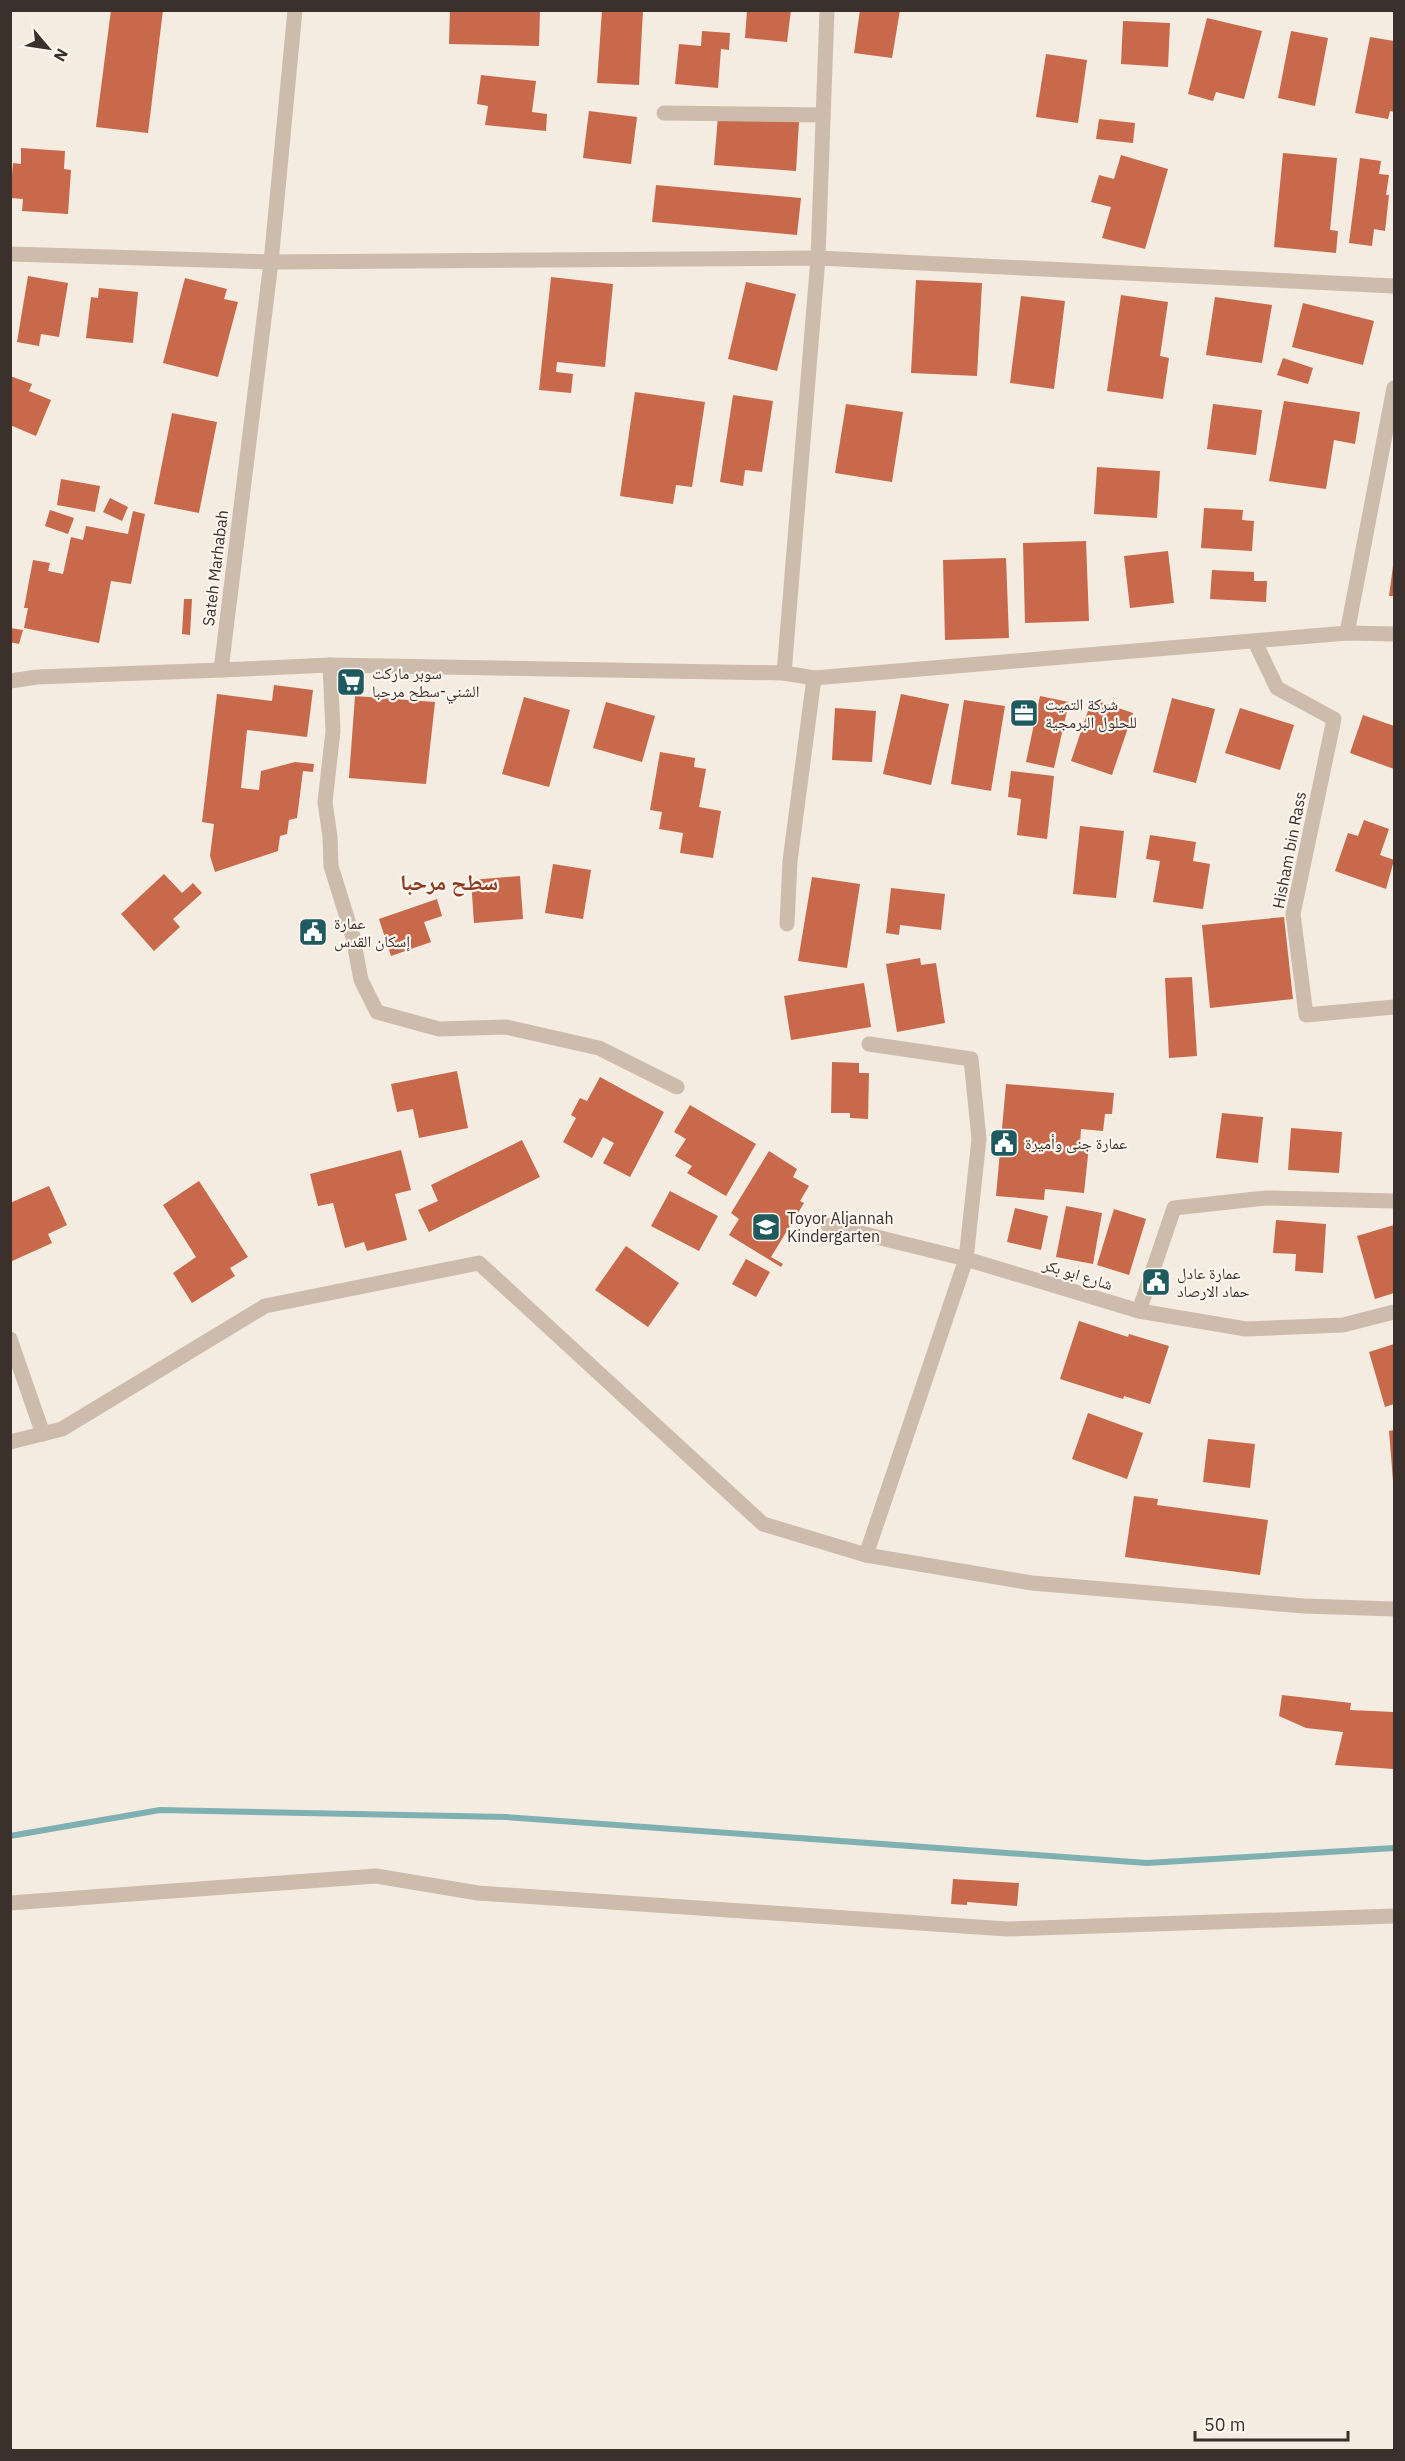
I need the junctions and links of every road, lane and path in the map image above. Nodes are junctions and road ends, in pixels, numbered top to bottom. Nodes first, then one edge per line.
1 (295, 10) edge
2 (827, 10) edge
3 (664, 113) dead end
4 (823, 115) junction
5 (10, 254) edge
6 (818, 258) junction
7 (271, 262) junction
8 (1395, 286) edge
9 (1395, 388) edge
10 (1347, 633) junction
11 (1395, 634) edge
12 (1255, 642) junction
13 (330, 665) junction
14 (220, 670) junction
15 (784, 673) junction
16 (814, 678) junction
17 (10, 681) edge
18 (787, 924) dead end
19 (1395, 1007) edge
20 (869, 1044) dead end
21 (677, 1087) dead end
22 (1395, 1202) edge
23 (828, 1225) dead end
24 (966, 1259) junction
25 (1139, 1311) junction
26 (1395, 1312) edge
27 (10, 1339) edge
28 (43, 1434) junction
29 (10, 1442) edge
30 (866, 1555) junction
31 (1395, 1609) edge
32 (10, 1903) edge
33 (1395, 1916) edge

1 - 7 street, Sateh Marhabah
2 - 4 street
3 - 4 street
4 - 6 street
5 - 7 street
6 - 7 street
6 - 8 street
6 - 15 street
7 - 14 street, Sateh Marhabah
9 - 10 street
10 - 11 street
10 - 12 street
12 - 16 street
12 - 19 street, Hisham bin Rass
13 - 14 street
13 - 15 street
13 - 21 street
14 - 17 street
15 - 16 street
16 - 18 street
20 - 24 street
22 - 25 street
23 - 24 street, شارع ابو بكر
24 - 25 street, شارع ابو بكر
24 - 30 street
25 - 26 street, شارع ابو بكر
27 - 28 street
28 - 29 street
28 - 30 street
30 - 31 street
32 - 33 street

